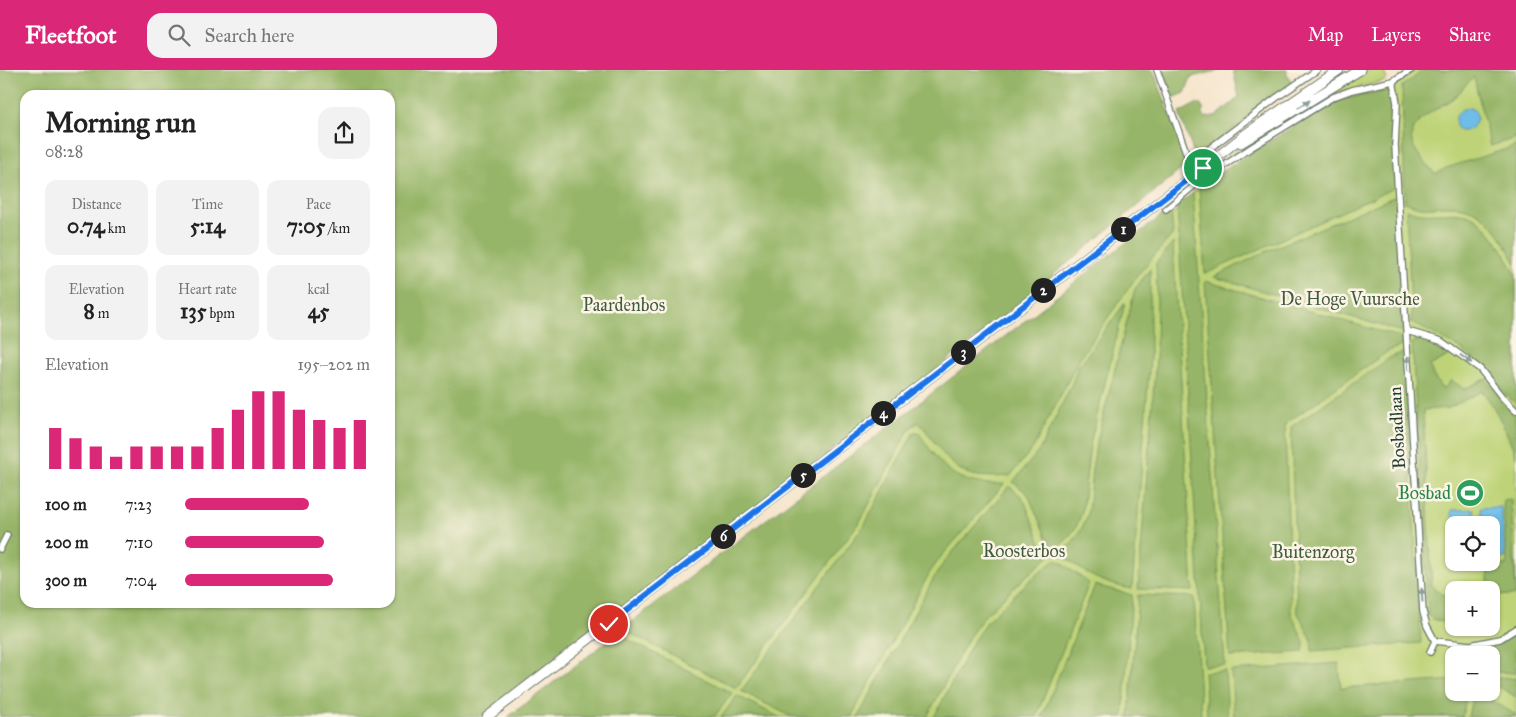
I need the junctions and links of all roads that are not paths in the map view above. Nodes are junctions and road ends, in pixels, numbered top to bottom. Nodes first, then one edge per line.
1 (1157, 70) edge
2 (1317, 70) edge
3 (1340, 70) edge
4 (1360, 70) edge
5 (1408, 70) edge
6 (1393, 81) junction
7 (1203, 168) junction
8 (1166, 209) dead end
9 (1407, 331) junction
10 (1516, 411) edge
11 (7, 535) dead end
12 (0, 549) edge
13 (1516, 629) edge
14 (1435, 641) junction
15 (1430, 652) dead end
16 (487, 717) edge

1 - 2 street
3 - 7 main road
7 -> 4 main road
5 - 6 street
6 - 8 street
6 - 9 street, Bosbadlaan
7 - 16 main road
9 -> 10 street
14 -> 9 street, Bosbadlaan
11 - 12 street
13 - 14 street
14 - 15 street

